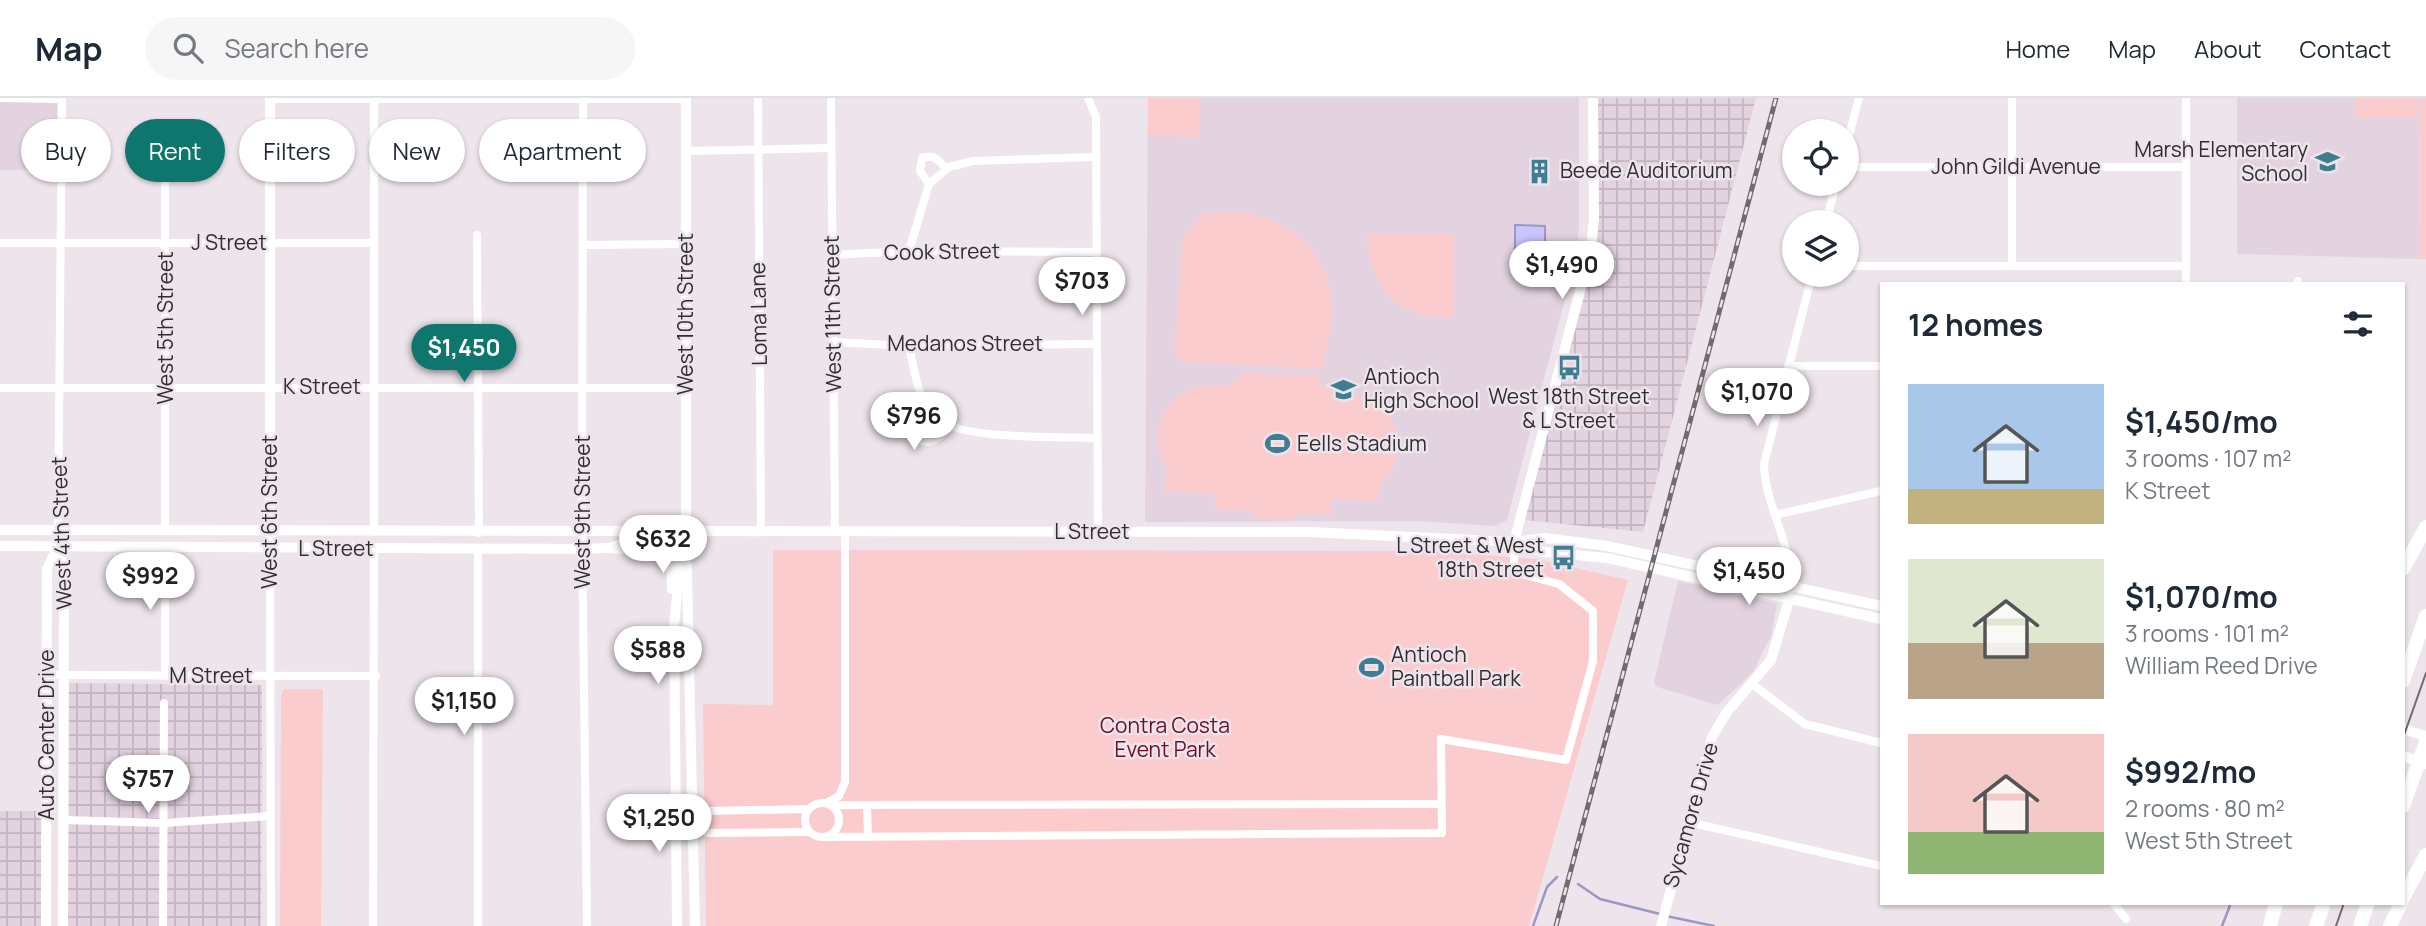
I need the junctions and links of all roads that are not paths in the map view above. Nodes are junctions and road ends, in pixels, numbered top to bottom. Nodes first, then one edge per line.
1 (0, 98) edge
2 (270, 98) edge
3 (478, 98) edge
4 (758, 98) edge
5 (831, 98) edge
6 (1088, 98) edge
7 (1593, 98) edge
8 (1859, 98) edge
9 (2012, 98) edge
10 (2186, 98) edge
11 (62, 99) edge
12 (583, 99) edge
13 (686, 99) edge
14 (374, 100) junction
15 (1853, 119) edge
16 (830, 148) junction
17 (758, 150) junction
18 (687, 151) junction
19 (1096, 157) junction
20 (2012, 166) junction
21 (1859, 167) edge
22 (2185, 167) junction
23 (947, 169) junction
24 (165, 182) edge
25 (929, 184) junction
26 (477, 235) dead end
27 (0, 243) edge
28 (62, 243) junction
29 (166, 243) junction
30 (374, 243) junction
31 (270, 244) junction
32 (685, 244) junction
33 (583, 245) junction
34 (909, 251) junction
35 (1095, 252) junction
36 (832, 255) junction
37 (2012, 265) junction
38 (1859, 266) edge
39 (2186, 266) junction
40 (2186, 282) edge
41 (1809, 287) edge
42 (833, 342) junction
43 (1097, 344) junction
44 (909, 346) junction
45 (1788, 366) junction
46 (1880, 366) edge
47 (166, 387) junction
48 (270, 387) junction
49 (374, 387) junction
50 (479, 387) junction
51 (582, 387) junction
52 (0, 388) edge
53 (60, 388) junction
54 (686, 388) junction
55 (931, 414) junction
56 (947, 427) junction
57 (1097, 438) junction
58 (1880, 491) edge
59 (1776, 514) junction
60 (2426, 527) edge
61 (0, 530) edge
62 (58, 530) junction
63 (761, 530) junction
64 (840, 530) junction
65 (164, 531) junction
66 (270, 531) junction
67 (686, 531) junction
68 (374, 532) junction
69 (582, 532) junction
70 (670, 532) junction
71 (1098, 532) junction
72 (478, 533) junction
73 (1514, 542) junction
74 (0, 546) edge
75 (58, 547) junction
76 (607, 548) junction
77 (164, 549) junction
78 (270, 549) junction
79 (374, 549) junction
80 (478, 549) junction
81 (582, 549) junction
82 (2405, 565) edge
83 (1791, 586) junction
84 (1789, 600) junction
85 (1880, 606) edge
86 (2426, 616) edge
87 (1880, 619) edge
88 (674, 626) junction
89 (47, 674) junction
90 (65, 675) junction
91 (271, 675) junction
92 (2405, 675) edge
93 (165, 676) junction
94 (376, 677) junction
95 (1752, 684) junction
96 (164, 703) dead end
97 (2405, 730) edge
98 (2426, 739) edge
99 (1880, 743) edge
100 (2405, 757) edge
101 (2426, 764) edge
102 (2405, 800) edge
103 (829, 804) junction
104 (1440, 804) junction
105 (867, 805) junction
106 (808, 809) junction
107 (270, 817) junction
108 (63, 820) junction
109 (696, 821) junction
110 (163, 822) junction
111 (675, 822) junction
112 (1688, 822) junction
113 (809, 832) junction
114 (825, 837) junction
115 (867, 837) junction
116 (2426, 855) edge
117 (1880, 866) edge
118 (2405, 894) edge
119 (2115, 905) edge
120 (2275, 905) edge
121 (2323, 905) edge
122 (2367, 905) edge
123 (2399, 905) edge
124 (2126, 919) dead end
125 (46, 926) edge
126 (63, 926) edge
127 (163, 926) edge
128 (271, 926) edge
129 (373, 926) edge
130 (478, 926) edge
131 (587, 926) edge
132 (677, 926) edge
133 (695, 926) edge
134 (1661, 926) edge
135 (2270, 926) edge
136 (2316, 926) edge
137 (2360, 926) edge
138 (2390, 926) edge

1 - 11 street
2 - 14 street
2 - 31 street, West 6th Street
3 - 12 street
3 - 14 street
4 - 17 street, Loma Lane
5 - 16 street, West 11th Street
6 - 19 street
7 - 73 street
8 - 15 street
9 - 20 street
10 - 22 street
11 - 28 street, West 4th Street
12 - 13 street
12 - 33 street, West 9th Street
13 - 18 main road, West 10th Street
14 - 30 street
16 - 17 street
16 - 36 street, West 11th Street
17 - 18 street
17 - 63 street, Loma Lane
18 - 32 main road, West 10th Street
19 - 23 street
19 - 35 street
20 - 21 street, John Gildi Avenue
20 - 22 street, John Gildi Avenue
20 - 37 street
22 - 39 street
23 - 25 street
23 - 25 street
24 - 29 street, West 5th Street
25 - 34 street
26 - 50 street
27 - 28 street, J Street
28 - 29 street, J Street
28 - 53 street, West 4th Street
29 - 31 street, J Street
29 - 47 street, West 5th Street
30 - 31 street, J Street
30 - 49 street
31 - 48 street, West 6th Street
32 - 33 street
32 - 54 main road, West 10th Street
33 - 51 street, West 9th Street
34 - 35 street, Cook Street
34 - 36 street, Cook Street
35 - 43 street
36 - 42 street, West 11th Street
37 - 38 street
37 - 39 street
39 - 40 street
41 - 45 street
42 - 44 street, Medanos Street
42 - 64 street, West 11th Street
43 - 44 street, Medanos Street
43 - 57 street
44 - 55 street
45 - 46 street
45 - 59 street
47 - 48 street, K Street
47 - 53 street, K Street
47 - 65 street, West 5th Street
48 - 49 street, K Street
48 - 66 street, West 6th Street
49 - 50 street, K Street
49 - 68 street
50 - 51 street, K Street
50 - 72 street
51 - 54 street, K Street
51 - 69 street, West 9th Street
52 - 53 street, K Street
53 - 62 street, West 4th Street
54 - 67 main road, West 10th Street
55 - 56 street
55 - 56 street
56 - 57 street
57 - 71 street
58 - 59 street
59 - 83 street
60 - 82 highway
61 - 62 street, L Street
62 - 65 street, L Street
62 - 75 street, West 4th Street
63 - 64 main road, L Street
63 - 67 main road, L Street
64 - 71 main road, L Street
64 - 103 street, West 11th Street
65 - 66 street, L Street
66 - 68 street, L Street
66 - 78 street, West 6th Street
67 - 70 street, L Street
67 - 88 main road, West 10th Street
67 - 109 main road, West 10th Street
68 - 72 street, L Street
69 - 70 street, L Street
69 - 72 street, L Street
69 - 81 street, West 9th Street
70 - 76 street, L Street
71 - 73 main road, L Street
73 - 83 main road, L Street
73 - 84 main road, L Street
73 - 104 street
74 - 75 street, L Street
75 - 77 street, L Street
75 - 89 street, Auto Center Drive
75 - 90 street, West 4th Street
76 - 81 street, L Street
76 - 88 main road
77 - 78 street, L Street
77 - 93 street
78 - 79 street, L Street
78 - 91 street, West 6th Street
79 - 80 street, L Street
79 - 94 street
80 - 81 street, L Street
80 - 130 street
81 - 131 street, West 9th Street
83 - 84 street
83 - 85 main road, L Street
84 - 87 main road, L Street
84 - 95 street, Sycamore Drive
86 - 92 highway
88 - 111 main road, West 10th Street
89 - 90 street, M Street
89 - 125 street, Auto Center Drive
90 - 93 street, M Street
90 - 108 street, West 4th Street
91 - 93 street, M Street
91 - 94 street, M Street
91 - 107 street, West 6th Street
94 - 129 street
95 - 99 street
95 - 112 street, Sycamore Drive
96 - 110 street
97 - 98 main road
98 - 102 highway
100 - 101 main road
103 - 105 street
103 - 106 street
103 - 114 street
104 - 105 street
104 - 115 street
105 - 115 street
106 - 109 street
106 - 113 street
107 - 110 street
107 - 128 street, West 6th Street
108 - 110 street
108 - 126 street, West 4th Street
109 - 111 street
109 - 113 street
109 - 133 main road, West 10th Street
110 - 127 street
111 - 132 main road, West 10th Street
112 - 117 street
112 - 134 street, Sycamore Drive
113 - 114 street
114 - 115 street
116 - 118 highway
119 - 124 street
120 - 135 highway
121 - 136 highway
122 - 137 highway
123 - 138 highway

